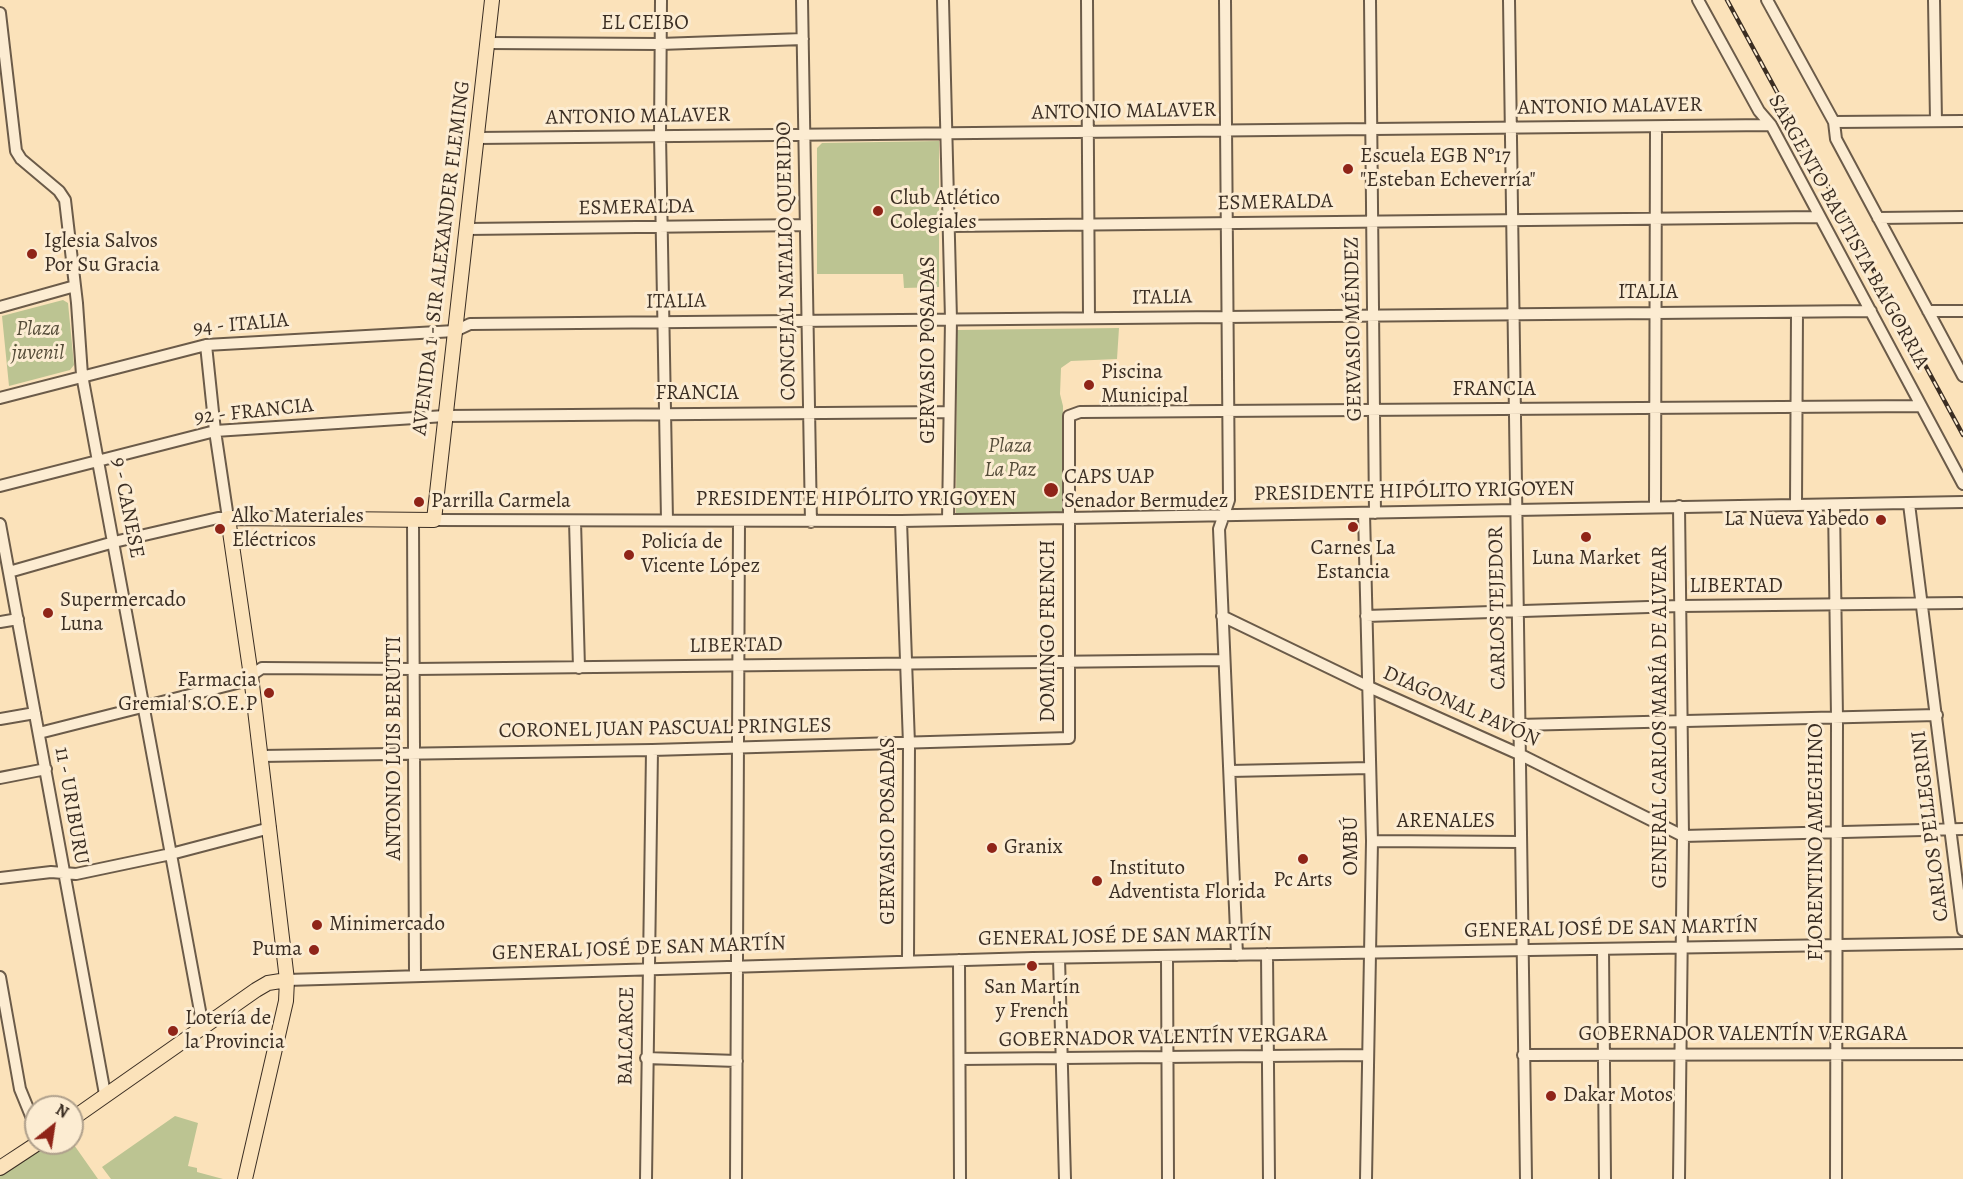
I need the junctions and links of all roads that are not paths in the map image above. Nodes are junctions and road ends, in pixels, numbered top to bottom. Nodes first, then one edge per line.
1 (492, 0) edge
2 (661, 0) edge
3 (802, 0) edge
4 (943, 0) edge
5 (1086, 0) edge
6 (1225, 0) edge
7 (1370, 0) edge
8 (1509, 0) edge
9 (1698, 0) edge
10 (1767, 0) edge
11 (1934, 0) edge
12 (0, 13) edge
13 (802, 39) junction
14 (488, 43) junction
15 (660, 44) junction
16 (1963, 121) edge
17 (1834, 122) junction
18 (1936, 122) junction
19 (1771, 125) junction
20 (1656, 127) junction
21 (1510, 128) junction
22 (1370, 130) junction
23 (1227, 131) junction
24 (1088, 132) junction
25 (946, 134) junction
26 (660, 135) junction
27 (805, 135) junction
28 (477, 138) junction
29 (1819, 217) junction
30 (1963, 217) edge
31 (1878, 218) junction
32 (1656, 219) junction
33 (1511, 220) junction
34 (1371, 222) junction
35 (1228, 224) junction
36 (806, 225) junction
37 (1088, 225) junction
38 (948, 226) junction
39 (662, 227) junction
40 (467, 229) junction
41 (75, 286) junction
42 (0, 307) edge
43 (1871, 311) junction
44 (1929, 311) junction
45 (1963, 311) edge
46 (1797, 312) junction
47 (1656, 313) junction
48 (1513, 314) junction
49 (1373, 315) junction
50 (1229, 316) junction
51 (1089, 318) junction
52 (951, 319) junction
53 (809, 320) junction
54 (664, 321) junction
55 (455, 331) junction
56 (206, 345) junction
57 (82, 375) junction
58 (1963, 376) edge
59 (0, 398) edge
60 (1921, 406) junction
61 (1797, 407) junction
62 (1656, 408) junction
63 (1514, 409) junction
64 (1375, 410) junction
65 (1229, 411) junction
66 (949, 412) junction
67 (810, 413) junction
68 (666, 414) junction
69 (445, 416) junction
70 (1069, 416) joint
71 (215, 431) junction
72 (98, 460) junction
73 (1963, 484) edge
74 (0, 486) edge
75 (1963, 502) edge
76 (1909, 504) junction
77 (1796, 505) junction
78 (1834, 505) junction
79 (1655, 507) junction
80 (1679, 507) junction
81 (1516, 509) junction
82 (1370, 513) junction
83 (1223, 516) junction
84 (228, 518) junction
85 (1068, 518) junction
86 (434, 520) junction
87 (667, 520) junction
88 (948, 520) junction
89 (413, 521) junction
90 (575, 521) junction
91 (739, 521) junction
92 (901, 521) junction
93 (811, 522) junction
94 (0, 524) edge
95 (114, 542) junction
96 (9, 572) junction
97 (1961, 603) dead end
98 (1920, 604) junction
99 (1680, 606) junction
100 (1834, 607) junction
101 (1517, 610) junction
102 (1222, 616) junction
103 (1366, 616) junction
104 (18, 619) junction
105 (0, 622) edge
106 (1224, 660) junction
107 (1070, 661) junction
108 (907, 663) junction
109 (740, 666) junction
110 (579, 668) junction
111 (415, 669) junction
112 (251, 675) junction
113 (1369, 687) junction
114 (144, 706) junction
115 (35, 713) junction
116 (1937, 715) junction
117 (1837, 718) junction
118 (0, 719) edge
119 (1682, 720) junction
120 (1518, 725) junction
121 (39, 733) junction
122 (1069, 738) joint
123 (909, 744) junction
124 (739, 746) junction
125 (652, 750) junction
126 (414, 754) junction
127 (1519, 754) junction
128 (261, 756) junction
129 (1370, 768) junction
130 (46, 769) junction
131 (1230, 771) junction
132 (0, 778) edge
133 (270, 828) junction
134 (1951, 829) junction
135 (1963, 829) edge
136 (1837, 832) junction
137 (1683, 836) junction
138 (1372, 841) junction
139 (1521, 842) junction
140 (171, 854) junction
141 (63, 873) junction
142 (0, 878) edge
143 (1963, 930) edge
144 (1963, 943) edge
145 (1837, 945) junction
146 (1682, 947) junction
147 (1603, 949) junction
148 (1522, 950) junction
149 (1371, 952) junction
150 (1267, 954) junction
151 (1237, 955) junction
152 (1167, 956) junction
153 (1059, 958) junction
154 (959, 960) junction
155 (908, 962) junction
156 (738, 966) junction
157 (648, 969) junction
158 (415, 975) junction
159 (0, 977) edge
160 (287, 980) junction
161 (203, 1027) junction
162 (1837, 1054) junction
163 (1963, 1054) edge
164 (1367, 1055) junction
165 (1523, 1055) junction
166 (1604, 1055) junction
167 (1682, 1055) junction
168 (1269, 1057) junction
169 (646, 1058) junction
170 (1167, 1058) junction
171 (960, 1059) junction
172 (1062, 1059) junction
173 (737, 1061) junction
174 (105, 1094) junction
175 (24, 1099) edge
176 (84, 1110) edge
177 (24, 1152) edge
178 (0, 1168) edge
179 (245, 1179) edge
180 (646, 1179) edge
181 (736, 1179) edge
182 (960, 1179) edge
183 (1065, 1179) edge
184 (1168, 1179) edge
185 (1269, 1179) edge
186 (1366, 1179) edge
187 (1526, 1179) edge
188 (1605, 1179) edge
189 (1679, 1179) edge
190 (1836, 1179) edge

1 - 14 main road, AVENIDA 1 - SIR ALEXANDER FLEMING
2 - 15 street
3 - 13 street, CONCEJAL NATALIO QUERIDO
4 - 25 street, GERVASIO POSADAS
5 - 24 street
6 - 23 street
7 - 22 street, GERVASIO MÉNDEZ
8 - 21 street, CARLOS TEJEDOR
9 - 19 street, SARGENTO BAUTISTA BAIGORRIA
10 - 17 street, SARGENTO BAUTISTA BAIGORRIA
11 - 18 street
12 - 41 street, 9 - CANESE
13 - 15 street, EL CEIBO
13 - 27 street, CONCEJAL NATALIO QUERIDO
14 - 15 street, EL CEIBO
14 - 28 main road, AVENIDA 1 - SIR ALEXANDER FLEMING
15 - 26 street
16 - 18 street
17 - 18 street
17 - 31 street, SARGENTO BAUTISTA BAIGORRIA
19 - 20 street, ANTONIO MALAVER
19 - 29 street, SARGENTO BAUTISTA BAIGORRIA
20 - 21 street, ANTONIO MALAVER
20 - 32 street
21 - 22 street, ANTONIO MALAVER
21 - 33 street, CARLOS TEJEDOR
22 - 23 street, ANTONIO MALAVER
22 - 34 street, GERVASIO MÉNDEZ
23 - 24 street, ANTONIO MALAVER
23 - 35 street
24 - 25 street, ANTONIO MALAVER
24 - 37 street
25 - 27 street, ANTONIO MALAVER
25 - 38 street, GERVASIO POSADAS
26 - 27 street, ANTONIO MALAVER
26 - 28 street, ANTONIO MALAVER
26 - 39 street
27 - 36 street, CONCEJAL NATALIO QUERIDO
28 - 40 main road, AVENIDA 1 - SIR ALEXANDER FLEMING
29 - 32 street, ESMERALDA
29 - 43 street, SARGENTO BAUTISTA BAIGORRIA
30 - 31 street
31 - 44 street, SARGENTO BAUTISTA BAIGORRIA
32 - 33 street, ESMERALDA
32 - 47 street
33 - 34 street, ESMERALDA
33 - 48 street, CARLOS TEJEDOR
34 - 35 street, ESMERALDA
34 - 49 street, GERVASIO MÉNDEZ
35 - 37 street, ESMERALDA
35 - 50 street
36 - 39 street, ESMERALDA
36 - 53 street, CONCEJAL NATALIO QUERIDO
37 - 38 street, ESMERALDA
37 - 51 street
38 - 52 street, GERVASIO POSADAS
39 - 40 street, ESMERALDA
39 - 54 street
40 - 55 main road, AVENIDA 1 - SIR ALEXANDER FLEMING
41 - 42 street
41 - 57 street, 9 - CANESE
43 - 46 street, ITALIA
43 - 60 street, SARGENTO BAUTISTA BAIGORRIA
44 - 45 street
44 - 58 street, SARGENTO BAUTISTA BAIGORRIA
46 - 47 street, ITALIA
46 - 61 street
47 - 48 street, ITALIA
47 - 62 street
48 - 49 street, ITALIA
48 - 63 street, CARLOS TEJEDOR
49 - 50 street, ITALIA
49 - 64 street, GERVASIO MÉNDEZ
50 - 51 street, ITALIA
50 - 65 street
51 - 52 street, ITALIA
52 - 53 street, ITALIA
52 - 66 street, GERVASIO POSADAS
53 - 54 street, ITALIA
53 - 67 street, CONCEJAL NATALIO QUERIDO
54 - 55 street, ITALIA
54 - 68 street
55 - 56 street, 94 - ITALIA
55 - 69 main road, AVENIDA 1 - SIR ALEXANDER FLEMING
56 - 57 street, 94 - ITALIA
56 - 71 street
57 - 59 street, 94 - ITALIA
57 - 72 street, 9 - CANESE
60 - 61 street, FRANCIA
60 - 73 street, SARGENTO BAUTISTA BAIGORRIA
61 - 62 street, FRANCIA
61 - 77 street
62 - 63 street, FRANCIA
62 - 79 street
63 - 64 street, FRANCIA
63 - 81 street, CARLOS TEJEDOR
64 - 65 street, FRANCIA
64 - 82 street, GERVASIO MÉNDEZ
65 - 70 street, FRANCIA
65 - 83 street
66 - 67 street, FRANCIA
66 - 88 street, GERVASIO POSADAS
67 - 68 street, FRANCIA
67 - 93 street, CONCEJAL NATALIO QUERIDO
68 - 69 street, FRANCIA
68 - 87 street
69 - 71 street, 92 - FRANCIA
69 - 86 main road, AVENIDA 1 - SIR ALEXANDER FLEMING
70 - 85 street, DOMINGO FRENCH
71 - 72 street, 92 - FRANCIA
71 - 84 street
72 - 74 street, 92 - FRANCIA
72 - 95 street, 9 - CANESE
75 - 76 street, PRESIDENTE HIPÓLITO YRIGOYEN
76 - 78 street, PRESIDENTE HIPÓLITO YRIGOYEN
76 - 98 street, CARLOS PELLEGRINI
77 - 78 street, PRESIDENTE HIPÓLITO YRIGOYEN
77 - 80 street, PRESIDENTE HIPÓLITO YRIGOYEN
78 - 100 street, FLORENTINO AMEGHINO
79 - 80 street, PRESIDENTE HIPÓLITO YRIGOYEN
79 - 81 street, PRESIDENTE HIPÓLITO YRIGOYEN
80 - 99 street, GENERAL CARLOS MARÍA DE ALVEAR
81 - 82 street, PRESIDENTE HIPÓLITO YRIGOYEN
81 - 101 street, CARLOS TEJEDOR
82 - 83 street, PRESIDENTE HIPÓLITO YRIGOYEN
82 - 103 street, OMBÚ
83 - 85 street, PRESIDENTE HIPÓLITO YRIGOYEN
83 - 102 street
84 - 89 main road
84 - 95 street
84 - 112 main road
85 - 88 street, PRESIDENTE HIPÓLITO YRIGOYEN
85 - 107 street, DOMINGO FRENCH
86 - 89 main road
86 - 90 street, PRESIDENTE HIPÓLITO YRIGOYEN
87 - 90 street, PRESIDENTE HIPÓLITO YRIGOYEN
87 - 91 street, PRESIDENTE HIPÓLITO YRIGOYEN
88 - 92 street, PRESIDENTE HIPÓLITO YRIGOYEN
89 - 111 street, ANTONIO LUIS BERUTTI
90 - 110 street
91 - 93 street, PRESIDENTE HIPÓLITO YRIGOYEN
91 - 109 street
92 - 93 street, PRESIDENTE HIPÓLITO YRIGOYEN
92 - 108 street, GERVASIO POSADAS
94 - 96 street, 11 - URIBURU
95 - 96 street
95 - 114 street, 9 - CANESE
96 - 104 street, 11 - URIBURU
97 - 98 street, LIBERTAD
98 - 100 street, LIBERTAD
98 - 116 street, CARLOS PELLEGRINI
99 - 100 street, LIBERTAD
99 - 101 street, LIBERTAD
99 - 119 street, GENERAL CARLOS MARÍA DE ALVEAR
100 - 117 street, FLORENTINO AMEGHINO
101 - 103 street, LIBERTAD
101 - 120 street, CARLOS TEJEDOR
102 - 106 street
102 - 113 street, DIAGONAL PAVÓN
103 - 113 street, OMBÚ
104 - 105 street
104 - 115 street, 11 - URIBURU
106 - 107 street, LIBERTAD
106 - 131 street
107 - 108 street, LIBERTAD
107 - 122 street, DOMINGO FRENCH
108 - 109 street, LIBERTAD
108 - 123 street, GERVASIO POSADAS
109 - 110 street, LIBERTAD
109 - 124 street
110 - 111 street, LIBERTAD
111 - 112 street, LIBERTAD
111 - 126 street, ANTONIO LUIS BERUTTI
112 - 114 street, LIBERTAD
112 - 128 main road
113 - 127 street, DIAGONAL PAVÓN
113 - 129 street, OMBÚ
114 - 121 street, LIBERTAD
114 - 140 street, 9 - CANESE
115 - 118 street
115 - 121 street, 11 - URIBURU
116 - 117 street
116 - 134 street, CARLOS PELLEGRINI
117 - 119 street
117 - 136 street, FLORENTINO AMEGHINO
119 - 120 street
119 - 137 street, GENERAL CARLOS MARÍA DE ALVEAR
120 - 127 street, CARLOS TEJEDOR
121 - 130 street, 11 - URIBURU
122 - 123 street, CORONEL JUAN PASCUAL PRINGLES
123 - 124 street, CORONEL JUAN PASCUAL PRINGLES
123 - 155 street, GERVASIO POSADAS
124 - 125 street, CORONEL JUAN PASCUAL PRINGLES
124 - 156 street
125 - 126 street, CORONEL JUAN PASCUAL PRINGLES
125 - 157 street, BALCARCE
126 - 128 street, CORONEL JUAN PASCUAL PRINGLES
126 - 158 street, ANTONIO LUIS BERUTTI
127 - 137 street, DIAGONAL PAVÓN
127 - 139 street, CARLOS TEJEDOR
128 - 133 main road
129 - 131 street
129 - 138 street, OMBÚ
130 - 132 street
130 - 141 street, 11 - URIBURU
131 - 151 street
133 - 140 street
133 - 160 main road
134 - 135 street
134 - 136 street
134 - 143 street, CARLOS PELLEGRINI
136 - 137 street
136 - 145 street, FLORENTINO AMEGHINO
137 - 146 street, GENERAL CARLOS MARÍA DE ALVEAR
138 - 139 street, ARENALES
138 - 149 street, OMBÚ
139 - 148 street, CARLOS TEJEDOR
140 - 141 street
140 - 161 street, 9 - CANESE
141 - 142 street
141 - 174 street, 11 - URIBURU
144 - 145 street, GENERAL JOSÉ DE SAN MARTÍN
145 - 146 street, GENERAL JOSÉ DE SAN MARTÍN
145 - 162 street, FLORENTINO AMEGHINO
146 - 147 street, GENERAL JOSÉ DE SAN MARTÍN
146 - 167 street, GENERAL CARLOS MARÍA DE ALVEAR
147 - 148 street, GENERAL JOSÉ DE SAN MARTÍN
147 - 166 street
148 - 149 street, GENERAL JOSÉ DE SAN MARTÍN
148 - 165 street, CARLOS TEJEDOR
149 - 150 street, GENERAL JOSÉ DE SAN MARTÍN
149 - 164 street, OMBÚ
150 - 151 street, GENERAL JOSÉ DE SAN MARTÍN
150 - 168 street
151 - 152 street, GENERAL JOSÉ DE SAN MARTÍN
152 - 153 street, GENERAL JOSÉ DE SAN MARTÍN
152 - 170 street
153 - 154 street, GENERAL JOSÉ DE SAN MARTÍN
153 - 172 street
154 - 155 street, GENERAL JOSÉ DE SAN MARTÍN
154 - 171 street
155 - 156 street, GENERAL JOSÉ DE SAN MARTÍN
156 - 157 street, GENERAL JOSÉ DE SAN MARTÍN
156 - 173 street
157 - 158 street, GENERAL JOSÉ DE SAN MARTÍN
157 - 169 street, BALCARCE
158 - 160 street, GENERAL JOSÉ DE SAN MARTÍN
159 - 175 street
160 - 161 main road
160 - 179 main road
161 - 174 main road
162 - 163 street, GOBERNADOR VALENTÍN VERGARA
162 - 167 street, GOBERNADOR VALENTÍN VERGARA
162 - 190 street, FLORENTINO AMEGHINO
164 - 168 street, GOBERNADOR VALENTÍN VERGARA
164 - 186 street, OMBÚ
165 - 166 street, GOBERNADOR VALENTÍN VERGARA
165 - 187 street, CARLOS TEJEDOR
166 - 167 street, GOBERNADOR VALENTÍN VERGARA
166 - 188 street
167 - 189 street, GENERAL CARLOS MARÍA DE ALVEAR
168 - 170 street, GOBERNADOR VALENTÍN VERGARA
168 - 185 street
169 - 173 street
169 - 180 street, BALCARCE
170 - 172 street, GOBERNADOR VALENTÍN VERGARA
170 - 184 street
171 - 172 street, GOBERNADOR VALENTÍN VERGARA
171 - 182 street
172 - 183 street
173 - 181 street
174 - 176 main road
177 - 178 main road

